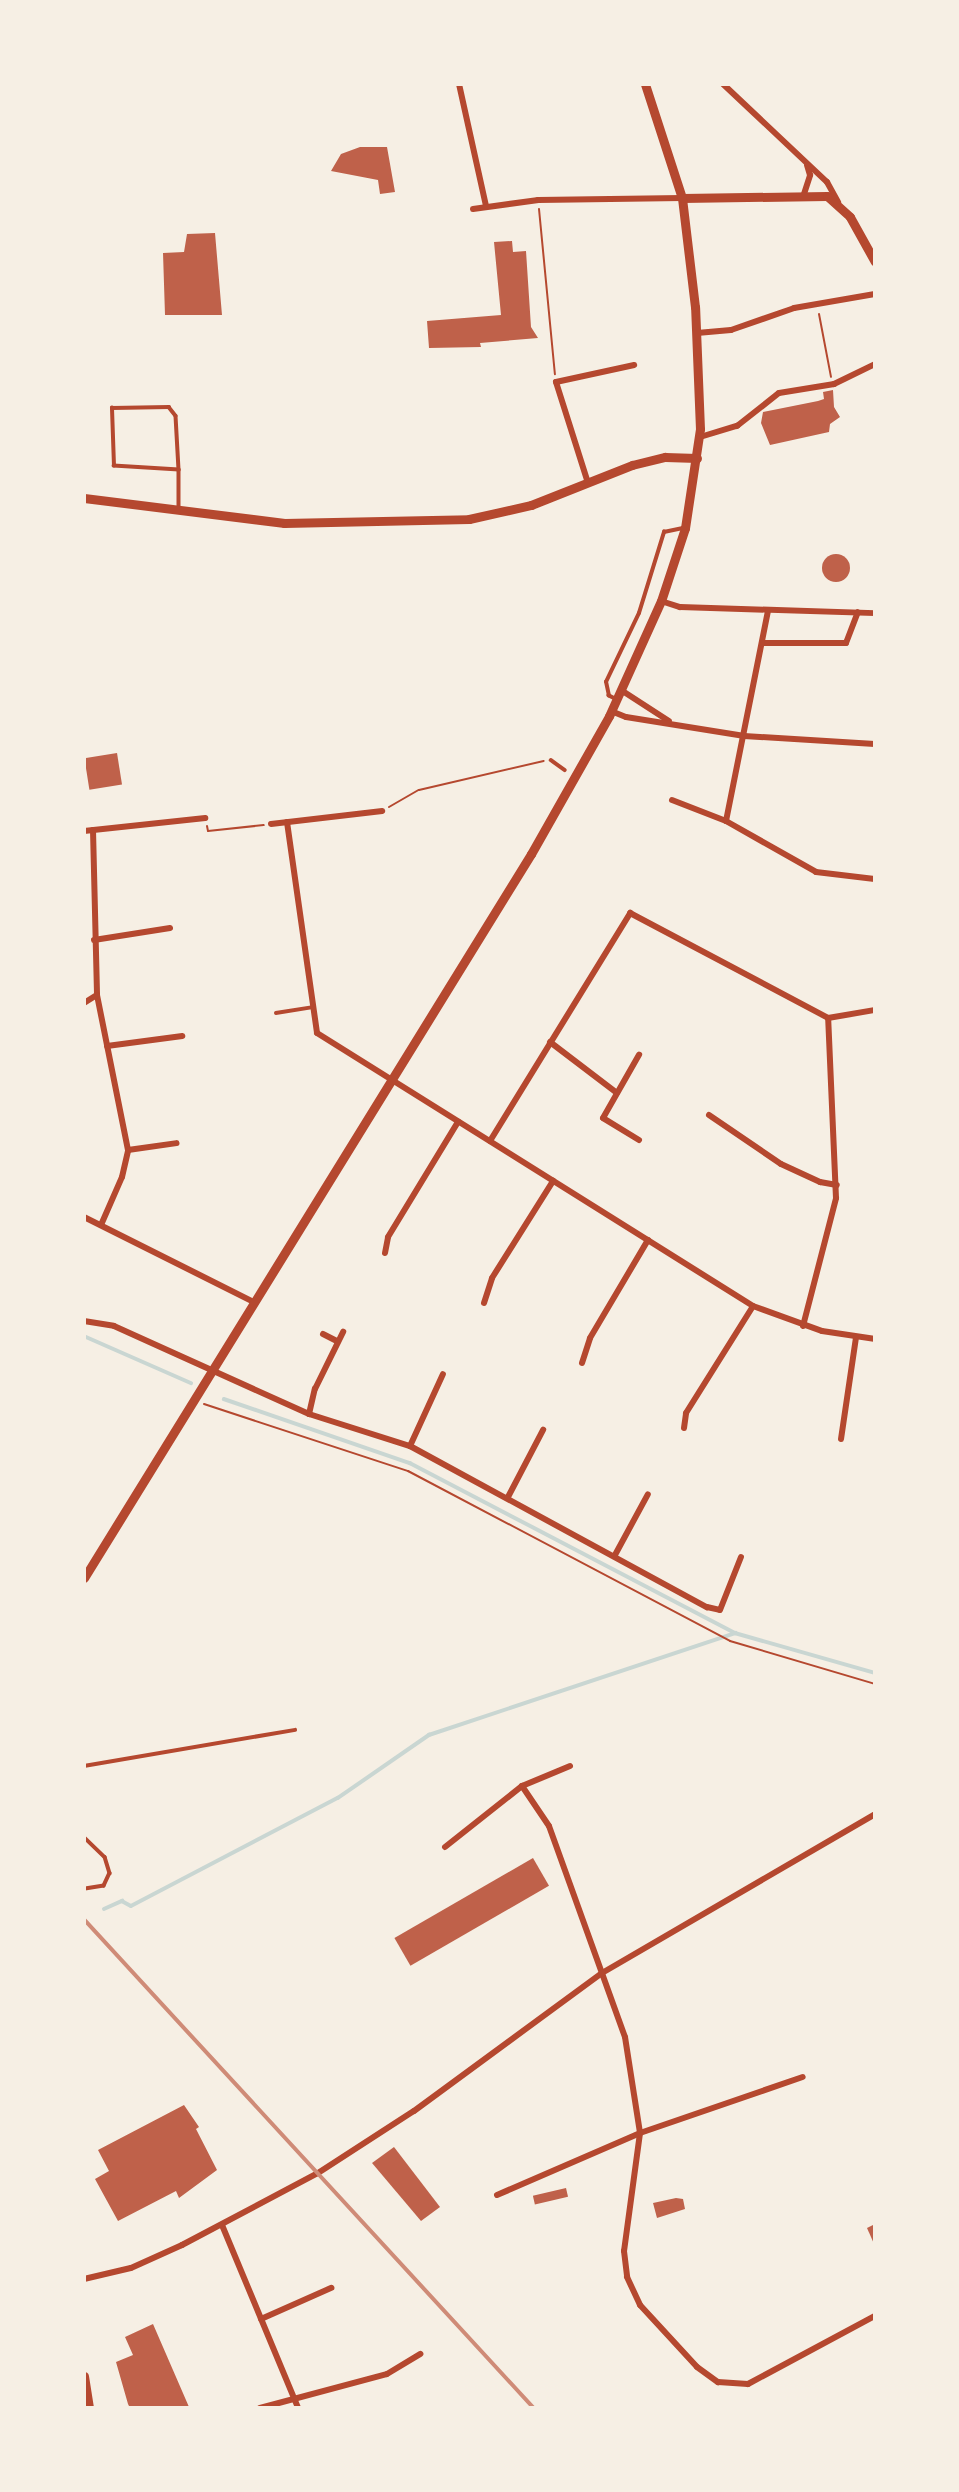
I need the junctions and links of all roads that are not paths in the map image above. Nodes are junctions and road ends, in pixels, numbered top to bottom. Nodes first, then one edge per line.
1 (459, 84) edge
2 (645, 84) edge
3 (723, 84) edge
4 (807, 163) junction
5 (804, 194) junction
6 (681, 198) junction
7 (838, 202) junction
8 (486, 206) junction
9 (472, 209) dead end
10 (871, 244) edge
11 (875, 262) edge
12 (875, 294) edge
13 (697, 333) junction
14 (875, 364) edge
15 (634, 365) dead end
16 (699, 438) junction
17 (697, 458) junction
18 (179, 470) junction
19 (588, 483) junction
20 (84, 498) edge
21 (179, 512) junction
22 (685, 528) junction
23 (661, 601) junction
24 (768, 611) junction
25 (858, 612) junction
26 (875, 613) edge
27 (762, 643) junction
28 (621, 690) junction
29 (617, 699) junction
30 (611, 710) junction
31 (670, 722) junction
32 (744, 736) junction
33 (875, 744) edge
34 (551, 760) road end
35 (565, 770) dead end
36 (672, 800) dead end
37 (382, 811) road end
38 (205, 818) road end
39 (726, 821) junction
40 (287, 822) junction
41 (271, 824) road end
42 (93, 830) junction
43 (84, 831) edge
44 (875, 879) edge
45 (170, 928) dead end
46 (94, 940) junction
47 (97, 995) junction
48 (84, 1003) edge
49 (313, 1007) junction
50 (875, 1010) edge
51 (276, 1013) dead end
52 (828, 1018) junction
53 (181, 1036) dead end
54 (550, 1042) junction
55 (107, 1046) junction
56 (639, 1055) dead end
57 (391, 1081) junction
58 (617, 1093) junction
59 (709, 1115) dead end
60 (458, 1122) junction
61 (639, 1140) dead end
62 (490, 1141) junction
63 (177, 1143) dead end
64 (128, 1150) junction
65 (553, 1181) junction
66 (837, 1185) junction
67 (84, 1217) edge
68 (101, 1225) junction
69 (648, 1240) junction
70 (385, 1253) dead end
71 (254, 1302) junction
72 (484, 1303) dead end
73 (753, 1306) junction
74 (84, 1321) edge
75 (803, 1326) junction
76 (343, 1332) dead end
77 (323, 1334) dead end
78 (856, 1337) junction
79 (875, 1339) edge
80 (337, 1341) junction
81 (582, 1363) dead end
82 (212, 1368) junction
83 (443, 1374) dead end
84 (309, 1414) junction
85 (684, 1429) dead end
86 (543, 1430) dead end
87 (841, 1439) dead end
88 (410, 1446) junction
89 (648, 1494) dead end
90 (508, 1497) junction
91 (615, 1555) junction
92 (741, 1557) dead end
93 (84, 1578) edge
94 (295, 1730) dead end
95 (84, 1766) edge
96 (570, 1766) dead end
97 (522, 1786) junction
98 (875, 1814) edge
99 (84, 1837) edge
100 (445, 1847) dead end
101 (84, 1889) edge
102 (602, 1973) junction
103 (803, 2077) dead end
104 (640, 2133) junction
105 (497, 2195) dead end
106 (222, 2225) junction
107 (84, 2279) edge
108 (331, 2288) dead end
109 (875, 2316) edge
110 (261, 2319) junction
111 (420, 2354) dead end
112 (84, 2376) edge
113 (297, 2404) edge
114 (89, 2408) edge
115 (260, 2408) edge

1 - 8 street
2 - 6 main road
3 - 4 street
4 - 5 street
4 - 7 street
5 - 6 main road
5 - 7 main road
6 - 8 street
6 - 13 main road
7 - 10 main road
8 - 9 street
10 - 11 main road
12 - 13 street
13 - 16 main road
14 - 16 street
15 - 19 street
16 - 17 main road
17 - 19 main road
17 - 22 main road
18 - 18 lane
18 - 21 lane
19 - 21 main road
20 - 21 main road
22 - 23 main road
22 - 29 lane
23 - 24 street
23 - 28 main road
24 - 25 street
24 - 27 street
25 - 26 street
25 - 27 street
27 - 32 street
28 - 29 main road
28 - 31 street
29 - 30 main road
30 - 31 street
30 - 57 main road
31 - 32 street
32 - 33 street
32 - 39 street
34 - 35 lane
36 - 39 street
37 - 40 street
38 - 42 street
39 - 44 street
40 - 41 street
40 - 49 street
42 - 43 street
42 - 46 street
45 - 46 street
46 - 47 street
47 - 48 street
47 - 55 street
49 - 51 lane
49 - 57 street
50 - 52 street
52 - 54 street
52 - 66 street
53 - 55 street
54 - 58 street
54 - 62 street
55 - 64 street
56 - 58 street
57 - 60 street
57 - 71 main road
58 - 61 street
59 - 66 street
60 - 62 street
60 - 70 street
62 - 65 street
63 - 64 street
64 - 68 street
65 - 69 street
65 - 72 street
66 - 75 street
67 - 68 street
68 - 71 street
69 - 73 street
69 - 81 street
71 - 82 main road
73 - 75 street
73 - 85 street
74 - 82 street
75 - 78 street
76 - 80 street
77 - 80 street
78 - 79 street
78 - 87 street
80 - 84 street
82 - 84 street
82 - 93 main road
83 - 88 street
84 - 88 street
86 - 90 street
88 - 90 street
89 - 91 street
90 - 91 street
91 - 92 street
94 - 95 lane
96 - 97 street
97 - 100 street
97 - 102 street
98 - 102 street
99 - 101 lane
102 - 104 street
102 - 106 street
103 - 104 street
104 - 105 street
104 - 109 street
106 - 107 street
106 - 110 street
108 - 110 street
110 - 113 street
111 - 113 street
112 - 114 main road
113 - 115 street

